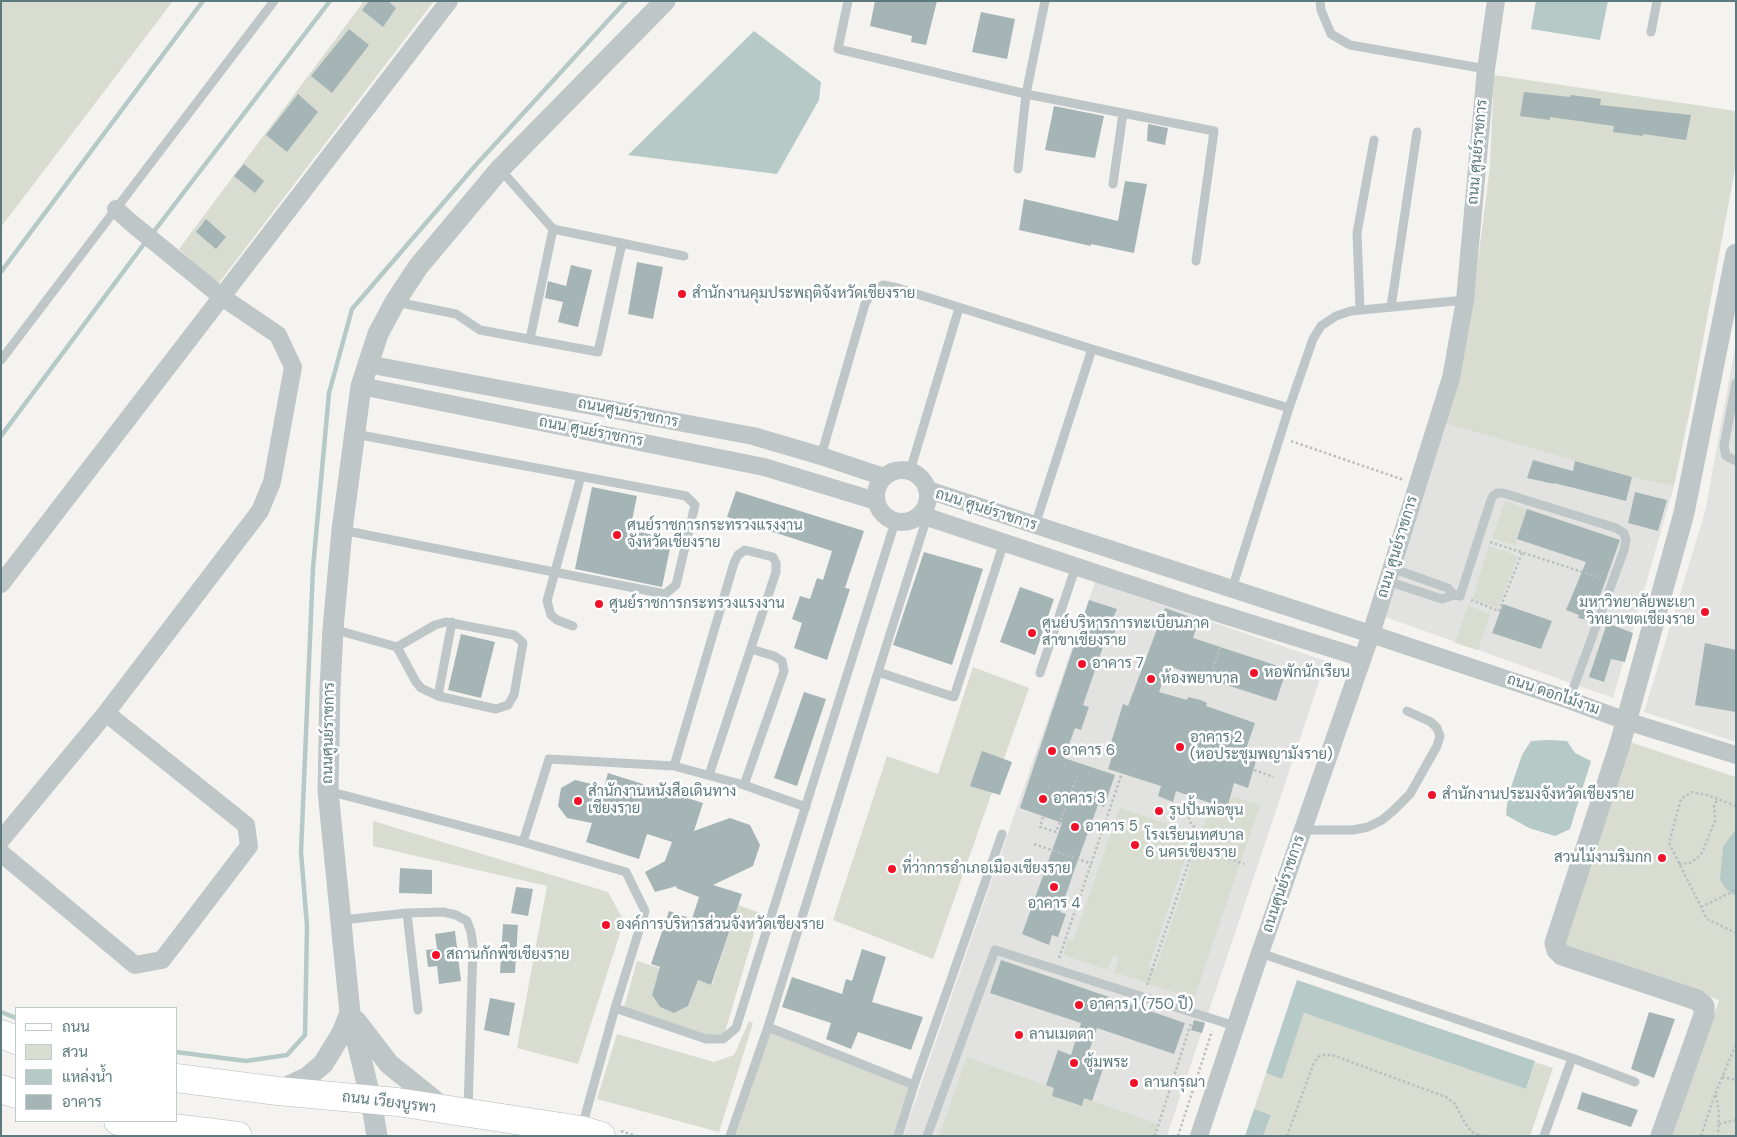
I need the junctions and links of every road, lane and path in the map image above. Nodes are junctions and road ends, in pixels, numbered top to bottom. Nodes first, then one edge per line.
1 (274, 1) edge
2 (449, 1) edge
3 (665, 1) edge
4 (848, 1) edge
5 (1045, 1) edge
6 (1320, 1) edge
7 (1496, 1) edge
8 (1657, 1) edge
9 (1651, 32) dead end
10 (1486, 69) junction
11 (1026, 94) junction
12 (1123, 113) junction
13 (1417, 132) dead end
14 (1374, 140) dead end
15 (500, 168) junction
16 (1018, 169) dead end
17 (1113, 184) dead end
18 (122, 215) junction
19 (553, 230) junction
20 (622, 243) junction
21 (1736, 254) edge
22 (684, 256) dead end
23 (1196, 261) dead end
24 (1733, 288) edge
25 (222, 297) junction
26 (1465, 300) junction
27 (395, 302) junction
28 (1391, 307) junction
29 (959, 308) junction
30 (1360, 310) junction
31 (530, 340) junction
32 (1092, 349) junction
33 (1, 360) edge
34 (367, 364) junction
35 (1736, 383) edge
36 (361, 386) junction
37 (1289, 408) junction
38 (354, 434) junction
39 (1280, 437) junction
40 (821, 456) junction
41 (1736, 460) edge
42 (910, 471) junction
43 (581, 476) junction
44 (884, 477) junction
45 (1417, 484) junction
46 (928, 490) junction
47 (876, 501) junction
48 (924, 516) junction
49 (1038, 516) dead end
50 (895, 522) junction
51 (342, 530) junction
52 (1479, 538) junction
53 (1004, 542) junction
54 (1522, 553) junction
55 (1076, 566) junction
56 (555, 572) junction
57 (1389, 574) junction
58 (1612, 582) junction
59 (1, 584) edge
60 (1232, 589) junction
61 (1457, 595) junction
62 (452, 622) junction
63 (573, 626) dead end
64 (333, 629) junction
65 (1370, 634) junction
66 (1221, 645) dead end
67 (398, 647) junction
68 (752, 649) junction
69 (1362, 658) junction
70 (878, 672) junction
71 (1040, 673) dead end
72 (1208, 683) dead end
73 (438, 696) junction
74 (1569, 700) junction
75 (1407, 711) dead end
76 (106, 713) junction
77 (1626, 721) junction
78 (1736, 755) edge
79 (674, 766) junction
80 (1254, 770) dead end
81 (1122, 774) dead end
82 (709, 776) junction
83 (1076, 777) dead end
84 (1274, 777) dead end
85 (744, 785) junction
86 (328, 791) junction
87 (1196, 798) dead end
88 (1718, 799) junction
89 (1736, 806) edge
90 (806, 807) junction
91 (1043, 817) dead end
92 (1302, 830) junction
93 (1002, 834) dead end
94 (1, 840) edge
95 (523, 842) junction
96 (1034, 844) dead end
97 (1194, 847) junction
98 (1, 853) edge
99 (1092, 864) junction
100 (1244, 864) dead end
101 (1679, 864) junction
102 (1736, 890) edge
103 (1701, 907) junction
104 (406, 913) junction
105 (341, 920) junction
106 (1736, 932) edge
107 (1260, 953) junction
108 (1056, 969) junction
109 (1145, 991) dead end
110 (615, 1008) junction
111 (418, 1010) dead end
112 (350, 1013) junction
113 (1193, 1016) dead end
114 (1211, 1024) dead end
115 (1236, 1026) junction
116 (768, 1027) junction
117 (1, 1034) edge
118 (15, 1040) edge
119 (1736, 1044) edge
120 (1572, 1058) junction
121 (1722, 1077) junction
122 (178, 1078) edge
123 (1736, 1080) edge
124 (1635, 1082) dead end
125 (914, 1085) junction
126 (1, 1088) edge
127 (278, 1091) junction
128 (1716, 1093) junction
129 (15, 1094) edge
130 (371, 1100) junction
131 (456, 1111) junction
132 (1736, 1120) edge
133 (129, 1122) edge
134 (1719, 1124) junction
135 (583, 1134) edge
136 (238, 1136) edge
137 (377, 1136) edge
138 (730, 1136) edge
139 (898, 1136) edge
140 (927, 1136) edge
141 (1155, 1136) edge
142 (1178, 1136) edge
143 (1199, 1136) edge
144 (1287, 1136) edge
145 (1482, 1136) edge
146 (1544, 1136) edge
147 (1662, 1136) edge
148 (1701, 1136) edge
149 (1718, 1136) edge

1 - 18 lane
2 - 25 street
3 - 15 street, ถนนศูนย์ราชการ
4 - 11 lane
5 - 11 lane
6 - 10 lane
7 - 10 street, ถนน ศูนย์ราชการ
8 - 9 lane
10 - 26 street, ถนน ศูนย์ราชการ
11 - 12 lane
11 - 16 lane
12 - 17 lane
12 - 23 lane
13 - 28 lane
14 - 30 lane
15 - 19 lane
15 - 27 street, ถนนศูนย์ราชการ
18 - 25 street
18 - 33 lane
19 - 20 lane
19 - 31 lane
20 - 22 lane
20 - 31 lane
21 - 24 street
24 - 77 street
25 - 59 street
25 - 76 street
26 - 28 lane
26 - 45 street, ถนน ศูนย์ราชการ
27 - 31 lane
27 - 34 street, ถนนศูนย์ราชการ
28 - 30 lane
29 - 32 lane
29 - 40 lane
29 - 42 lane
30 - 37 lane
32 - 37 lane
32 - 49 lane
34 - 36 street, ถนนศูนย์ราชการ
34 - 40 street, ถนนศูนย์ราชการ
35 - 41 lane
36 - 38 street, ถนนศูนย์ราชการ
36 - 47 street, ถนน ศูนย์ราชการ
37 - 39 lane
38 - 43 lane
38 - 51 street, ถนนศูนย์ราชการ
39 - 45 path
39 - 60 lane
40 - 44 street, ถนนศูนย์ราชการ
42 - 44 street
42 - 46 street
43 - 56 lane
43 - 56 lane
44 - 47 street
45 - 57 street, ถนน ศูนย์ราชการ
46 - 48 street
46 - 60 street, ถนน ศูนย์ราชการ
47 - 50 street
48 - 50 street
48 - 53 street, ถนน ศูนย์ราชการ
48 - 70 lane
50 - 90 lane
51 - 56 lane
51 - 64 street, ถนนศูนย์ราชการ
52 - 54 path
52 - 58 lane
52 - 61 lane
53 - 55 street, ถนน ศูนย์ราชการ
53 - 70 lane
54 - 58 path
54 - 61 path
55 - 69 street, ถนน ศูนย์ราชการ
55 - 71 lane
56 - 63 lane
57 - 61 lane
57 - 61 lane
57 - 65 street, ถนน ศูนย์ราชการ
58 - 74 lane
60 - 65 street, ถนน ศูนย์ราชการ
62 - 67 lane
62 - 73 lane
62 - 73 lane
64 - 67 lane
64 - 86 street, ถนนศูนย์ราชการ
65 - 69 street, ถนนศูนย์ราชการ
65 - 74 street, ถนน ดอกไม้งาม
66 - 72 path
67 - 73 lane
68 - 79 lane
68 - 82 lane
68 - 85 lane
69 - 92 street, ถนนศูนย์ราชการ
70 - 116 lane
74 - 77 street, ถนน ดอกไม้งาม
75 - 92 lane
76 - 94 street
76 - 98 street
77 - 78 street, ถนน ดอกไม้งาม
77 - 147 street
79 - 82 lane
79 - 95 lane
80 - 84 path
81 - 99 path
82 - 85 lane
83 - 91 path
85 - 90 lane
86 - 95 lane
86 - 105 street, ถนนศูนย์ราชการ
87 - 97 path
88 - 89 path
88 - 101 path
88 - 101 path
90 - 110 lane
92 - 107 street, ถนนศูนย์ราชการ
93 - 125 lane
95 - 110 lane
96 - 99 path
97 - 100 path
97 - 109 path
99 - 108 path
101 - 103 path
102 - 103 path
103 - 106 path
104 - 105 lane
104 - 111 lane
104 - 131 lane
105 - 112 street, ถนนศูนย์ราชการ
107 - 115 street, ถนนศูนย์ราชการ
107 - 120 lane
108 - 115 lane
108 - 140 lane
110 - 135 lane
112 - 127 street
112 - 130 street, ถนนศูนย์ราชการ
112 - 131 street
113 - 141 path
114 - 142 path
115 - 143 street, ถนนศูนย์ราชการ
116 - 125 lane
116 - 138 lane
117 - 118 main road
119 - 121 path
120 - 124 lane
120 - 146 lane
121 - 123 path
121 - 128 path
122 - 127 main road, ถนน เวียงบูรพา
125 - 139 lane
126 - 129 main road
127 - 130 main road, ถนน เวียงบูรพา
128 - 134 path
128 - 148 path
130 - 131 main road, ถนน เวียงบูรพา
130 - 137 street, ถนนศูนย์ราชการ
131 - 135 main road, ถนน เวียงบูรพา
132 - 134 path
133 - 136 main road
134 - 149 path
144 - 145 path

